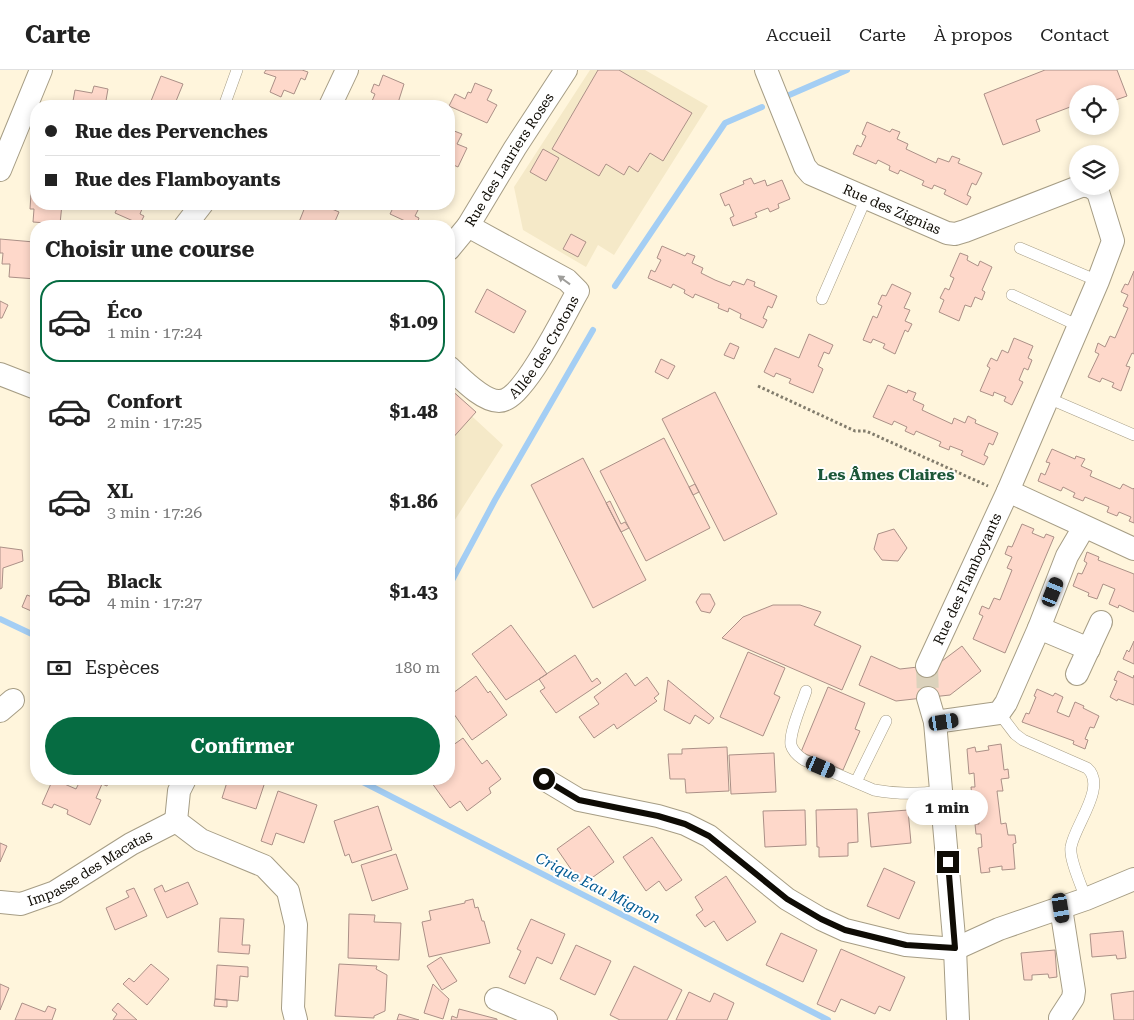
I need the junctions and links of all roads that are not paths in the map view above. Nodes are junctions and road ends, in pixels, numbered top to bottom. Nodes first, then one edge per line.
1 (41, 70) edge
2 (237, 70) edge
3 (347, 70) edge
4 (566, 70) edge
5 (766, 70) edge
6 (226, 100) edge
7 (333, 100) edge
8 (0, 170) edge
9 (1069, 190) edge
10 (1099, 195) edge
11 (866, 198) junction
12 (197, 210) edge
13 (189, 220) edge
14 (468, 226) junction
15 (455, 242) edge
16 (1020, 248) dead end
17 (1098, 281) junction
18 (1012, 294) dead end
19 (822, 299) dead end
20 (1079, 326) junction
21 (455, 372) edge
22 (0, 374) edge
23 (30, 386) edge
24 (1048, 398) junction
25 (1134, 435) edge
26 (1008, 491) junction
27 (1084, 527) junction
28 (1134, 549) edge
29 (1102, 622) dead end
30 (1038, 628) junction
31 (1089, 649) junction
32 (927, 666) tunnel mouth
33 (1077, 674) dead end
34 (806, 691) dead end
35 (928, 698) tunnel mouth
36 (999, 713) junction
37 (886, 721) dead end
38 (935, 722) junction
39 (544, 779) dead end
40 (856, 782) junction
41 (182, 785) edge
42 (941, 790) junction
43 (176, 822) junction
44 (1134, 879) edge
45 (1086, 899) junction
46 (0, 902) edge
47 (1061, 908) junction
48 (955, 948) junction
49 (496, 999) dead end
50 (1060, 1018) dead end
51 (296, 1020) edge
52 (546, 1020) edge
53 (958, 1020) edge

1 - 8 street
2 - 6 lane
3 - 7 street
4 - 14 street, Rue des Lauriers Roses
5 - 11 street, Rue des Zignias
9 - 11 street, Rue des Zignias
10 - 17 street
11 - 19 lane
12 - 13 street
14 - 15 street, Rue des Lauriers Roses
21 -> 14 street, Allée des Crotons
16 - 17 lane
17 - 20 street
18 - 20 lane
20 - 24 street
22 - 23 street
24 - 25 lane
24 - 26 street
26 - 27 street
26 - 32 street, Rue des Flamboyants
27 - 28 street
27 - 30 street
29 - 31 street
30 - 31 street
30 - 36 street
31 - 33 street
34 - 40 lane
35 - 38 street
36 - 38 street
36 - 45 lane
37 - 40 lane
38 - 42 street
39 - 48 street
40 - 42 lane
41 - 43 street
42 - 48 street
43 - 46 street, Impasse des Macatas
43 - 51 street
44 - 45 street
45 - 47 street
47 - 48 street
47 - 50 street
48 - 53 street
49 - 52 street

